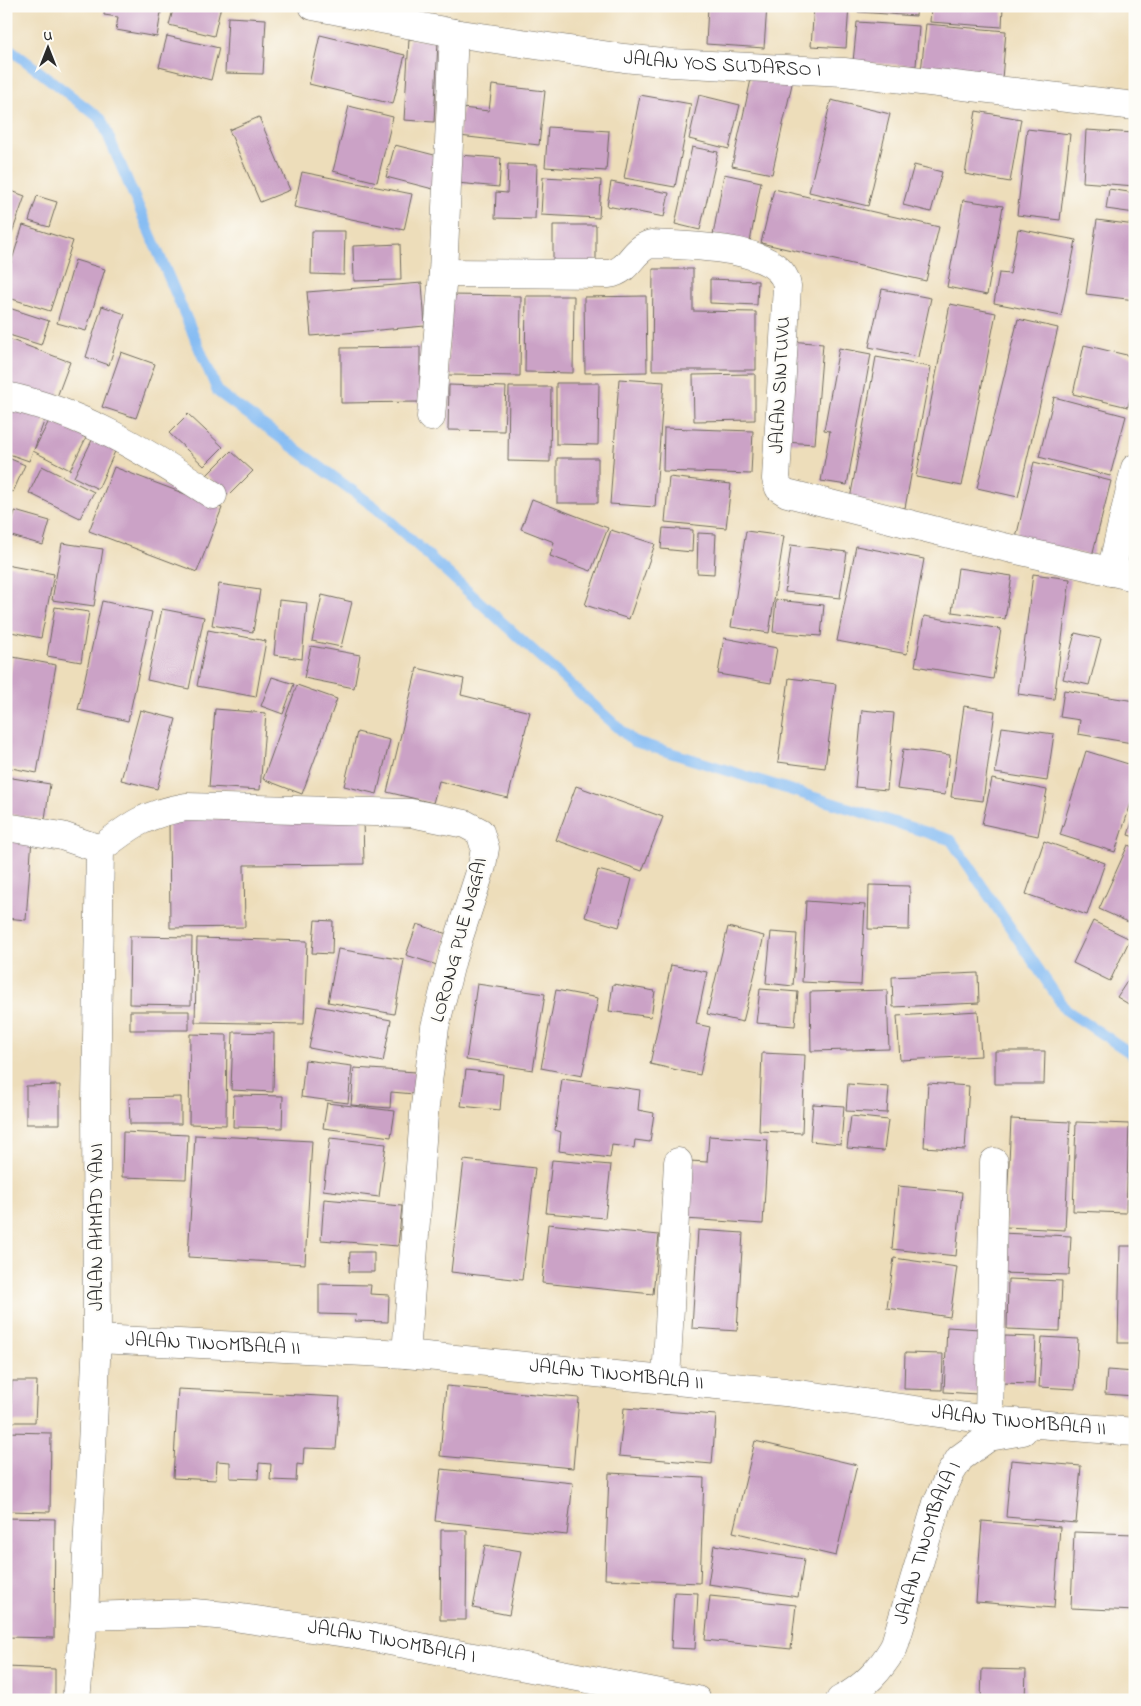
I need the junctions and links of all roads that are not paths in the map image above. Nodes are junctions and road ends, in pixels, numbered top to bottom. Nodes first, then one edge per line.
1 (313, 6) edge
2 (454, 33) junction
3 (1135, 106) edge
4 (443, 272) junction
5 (6, 396) edge
6 (431, 417) dead end
7 (1135, 468) edge
8 (213, 495) dead end
9 (1123, 574) edge
10 (6, 827) edge
11 (100, 849) junction
12 (678, 1162) dead end
13 (994, 1162) dead end
14 (97, 1339) junction
15 (406, 1354) junction
16 (666, 1380) junction
17 (989, 1420) junction
18 (1047, 1426) junction
19 (1135, 1432) edge
20 (84, 1616) junction
21 (76, 1700) edge
22 (697, 1700) edge
23 (840, 1700) edge

1 - 2 street, JALAN YOS SUDARSO I
2 - 3 street, JALAN YOS SUDARSO I
2 - 4 street
4 - 6 street
4 - 9 street, JALAN SINTUVU
5 - 8 street
7 - 9 street
10 - 11 street
11 - 14 street, JALAN AHMAD YANI
11 - 15 street, LORONG PUE NGGAI
12 - 16 street
13 - 17 street
14 - 15 street, JALAN TINOMBALA II
14 - 20 street, JALAN AHMAD YANI
15 - 16 street, JALAN TINOMBALA II
16 - 17 street, JALAN TINOMBALA II
17 - 18 street, JALAN TINOMBALA II
18 - 19 street, JALAN TINOMBALA II
18 - 23 street, JALAN TINOMBALA I
20 - 21 street, JALAN AHMAD YANI
20 - 22 street, JALAN TINOMBALA I

